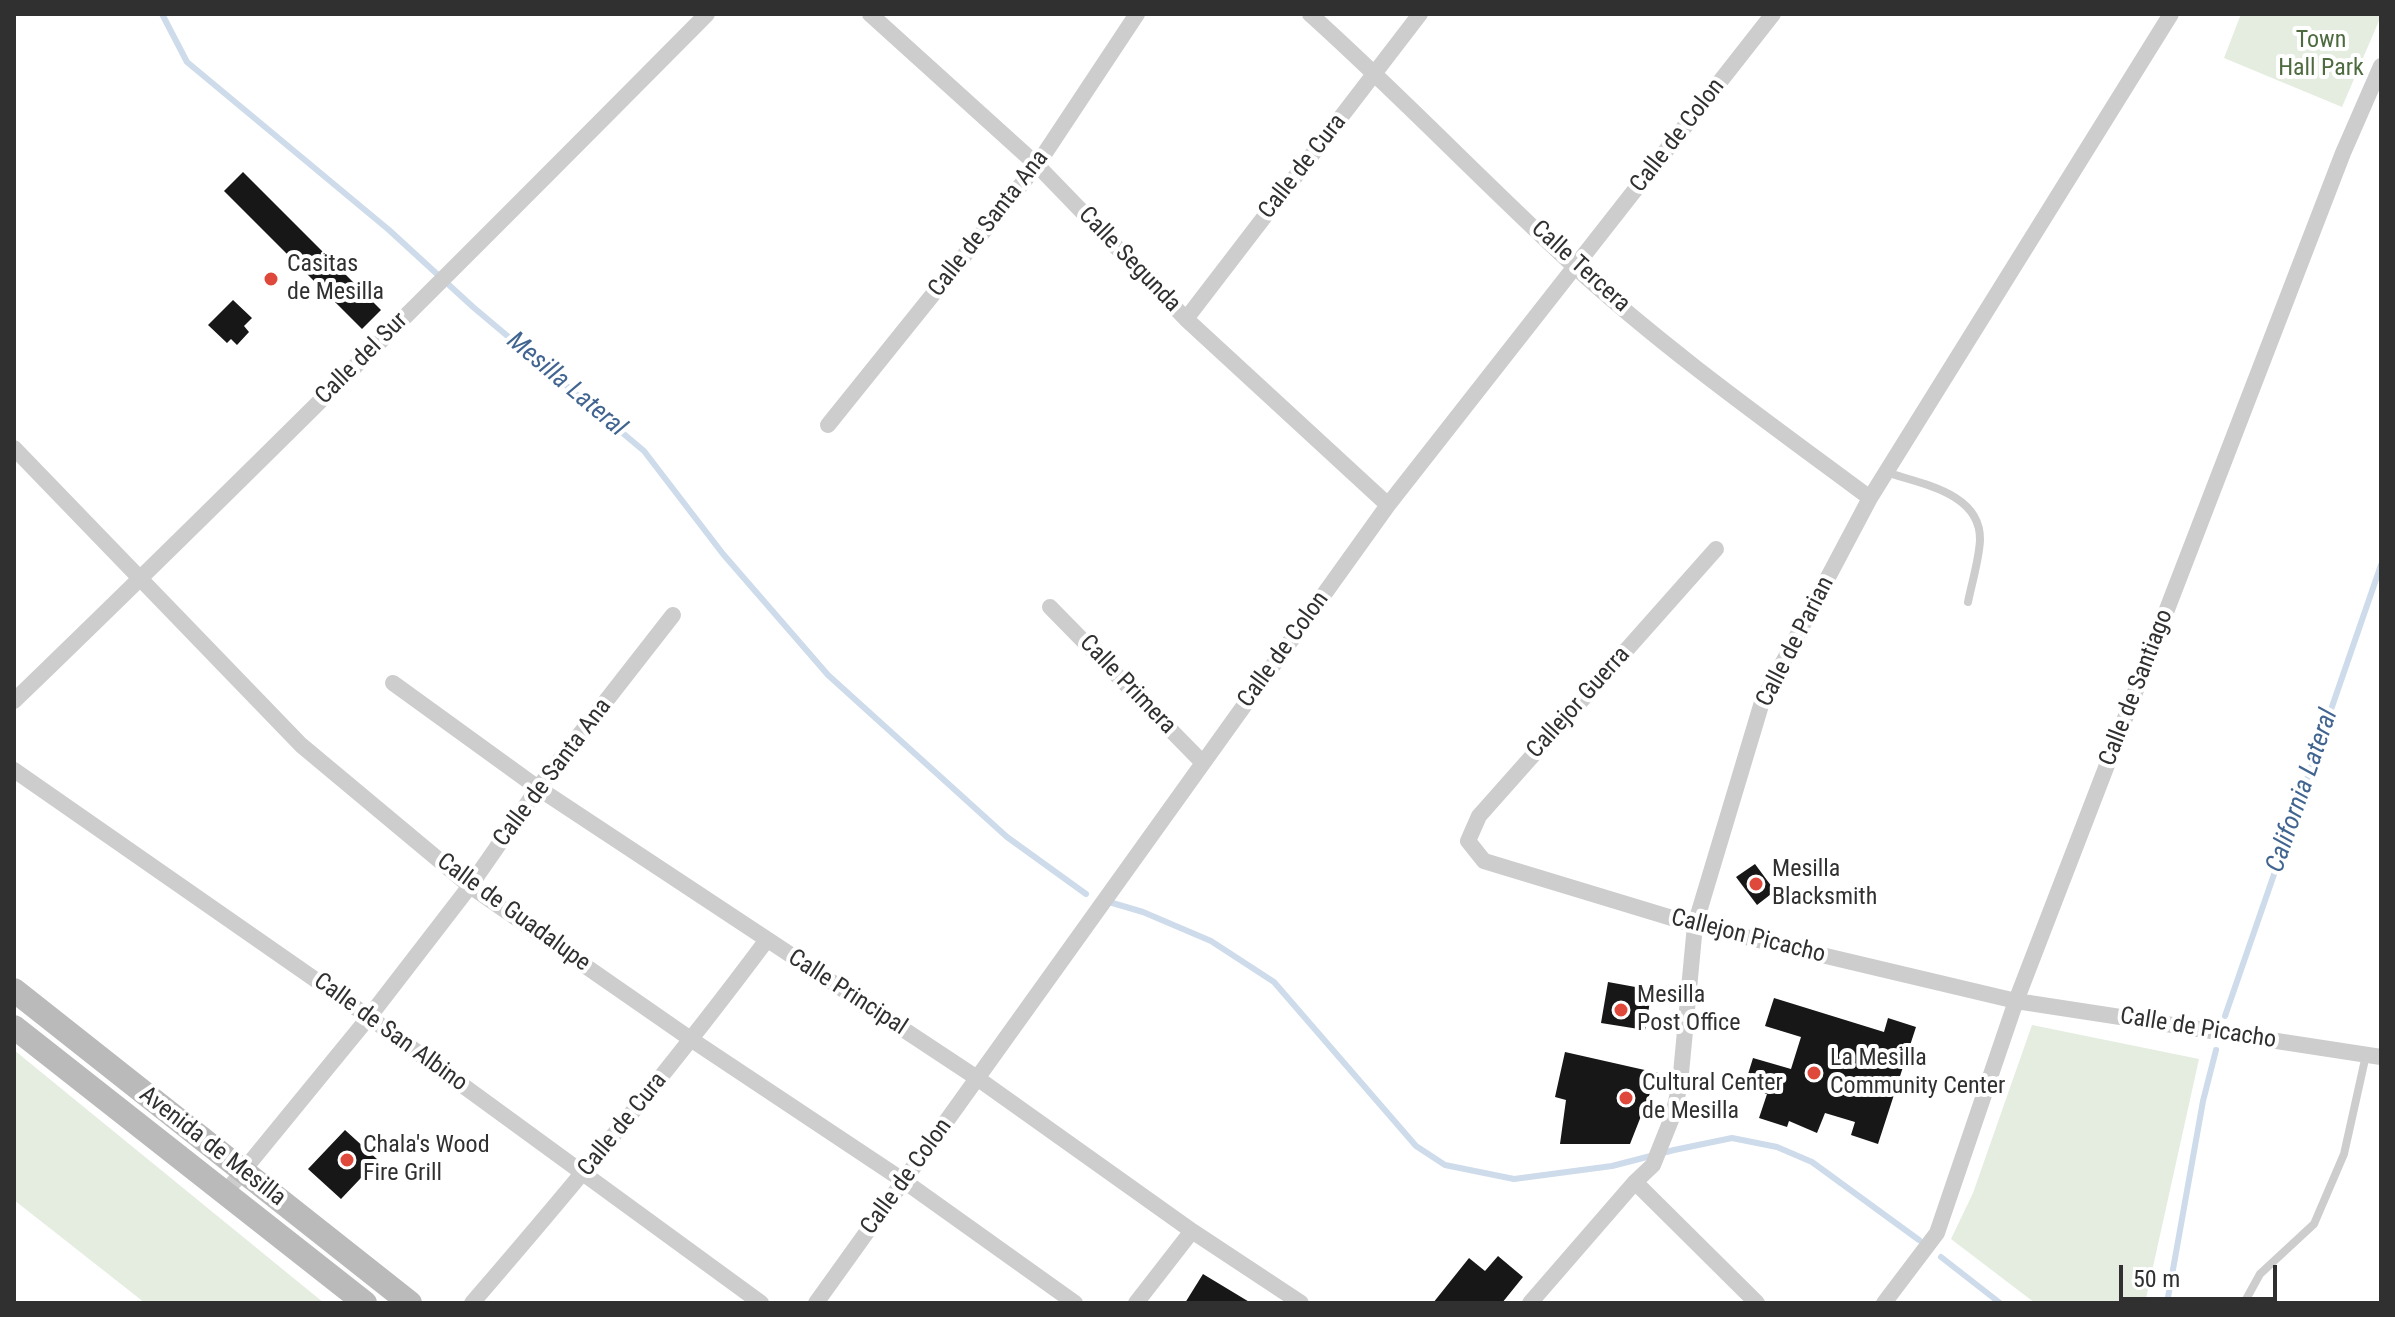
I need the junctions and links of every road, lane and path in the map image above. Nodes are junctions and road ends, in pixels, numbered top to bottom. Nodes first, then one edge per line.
1 (707, 14) edge
2 (870, 14) edge
3 (1137, 14) edge
4 (1310, 14) edge
5 (1420, 14) edge
6 (1752, 14) edge
7 (2171, 14) edge
8 (1769, 20) edge
9 (2381, 66) edge
10 (1376, 73) junction
11 (1037, 165) junction
12 (1574, 266) junction
13 (1186, 319) junction
14 (828, 425) dead end
15 (14, 448) edge
16 (1886, 472) junction
17 (1870, 498) junction
18 (1388, 505) junction
19 (1716, 549) dead end
20 (140, 580) junction
21 (1968, 602) dead end
22 (1050, 607) dead end
23 (673, 615) dead end
24 (393, 683) dead end
25 (14, 701) edge
26 (1203, 763) junction
27 (14, 770) edge
28 (538, 788) junction
29 (1484, 861) joint
30 (470, 886) junction
31 (1695, 925) junction
32 (766, 941) junction
33 (14, 990) edge
34 (2016, 1001) junction
35 (369, 1017) junction
36 (14, 1027) edge
37 (692, 1040) junction
38 (2373, 1056) edge
39 (977, 1078) junction
40 (244, 1172) junction
41 (584, 1173) junction
42 (904, 1181) junction
43 (1635, 1182) junction
44 (225, 1193) junction
45 (1192, 1231) junction
46 (365, 1303) edge
47 (410, 1303) edge
48 (472, 1303) edge
49 (761, 1303) edge
50 (816, 1303) edge
51 (1075, 1303) edge
52 (1136, 1303) edge
53 (1301, 1303) edge
54 (1530, 1303) edge
55 (1757, 1303) edge
56 (1884, 1303) edge
57 (2244, 1303) edge

1 - 20 street, Calle del Sur
2 - 11 street, Calle Segunda
3 - 11 street, Calle de Santa Ana
4 - 10 street, Calle Tercera
5 - 10 street, Calle de Cura
6 - 8 street
7 - 16 street, Calle de Parian
8 - 12 street, Calle de Colon
9 - 34 street, Calle de Santiago
10 - 12 street, Calle Tercera
10 - 13 street, Calle de Cura
11 - 13 street, Calle Segunda
11 - 14 street, Calle de Santa Ana
12 - 17 street, Calle Tercera
12 - 18 street, Calle de Colon
13 - 18 street, Calle Segunda
15 - 20 street, Calle de Guadalupe
16 - 17 street, Calle de Parian
16 - 21 lane
17 - 31 street, Calle de Parian
18 - 26 street, Calle de Colon
19 - 29 street, Callejor Guerra
20 - 25 street, Calle del Sur
20 - 30 street, Calle de Guadalupe
22 - 26 street, Calle Primera
23 - 28 street, Calle de Santa Ana
24 - 28 street, Calle Principal
26 - 39 street, Calle de Colon
27 - 35 street, Calle de San Albino
28 - 30 street, Calle de Santa Ana
28 - 32 street, Calle Principal
29 - 31 street, Callejon Picacho
30 - 35 street, Calle de Santa Ana
30 - 37 street, Calle de Guadalupe
31 - 34 street, Callejon Picacho
31 - 43 street, Calle de Parian
32 - 37 street, Calle de Cura
32 - 39 street, Calle Principal
33 - 40 main road, Avenida de Mesilla
34 - 38 street, Calle de Picacho
34 - 56 street, Calle de Santiago
35 - 40 street, Calle de Santa Ana
35 - 41 street, Calle de San Albino
36 - 44 main road, Avenida de Mesilla
37 - 41 street, Calle de Cura
37 - 42 street, Calle de Guadalupe
38 - 57 lane
39 - 42 street, Calle de Colon
39 - 45 street, Calle Principal
40 - 44 street, Calle de Santa Ana
40 - 47 main road, Avenida de Mesilla
41 - 48 street, Calle de Cura
41 - 49 street, Calle de San Albino
42 - 50 street, Calle de Colon
42 - 51 street, Calle de Guadalupe
43 - 54 street, Calle de Parian
43 - 55 street
44 - 46 main road, Avenida de Mesilla
45 - 52 street
45 - 53 street, Calle Principal

